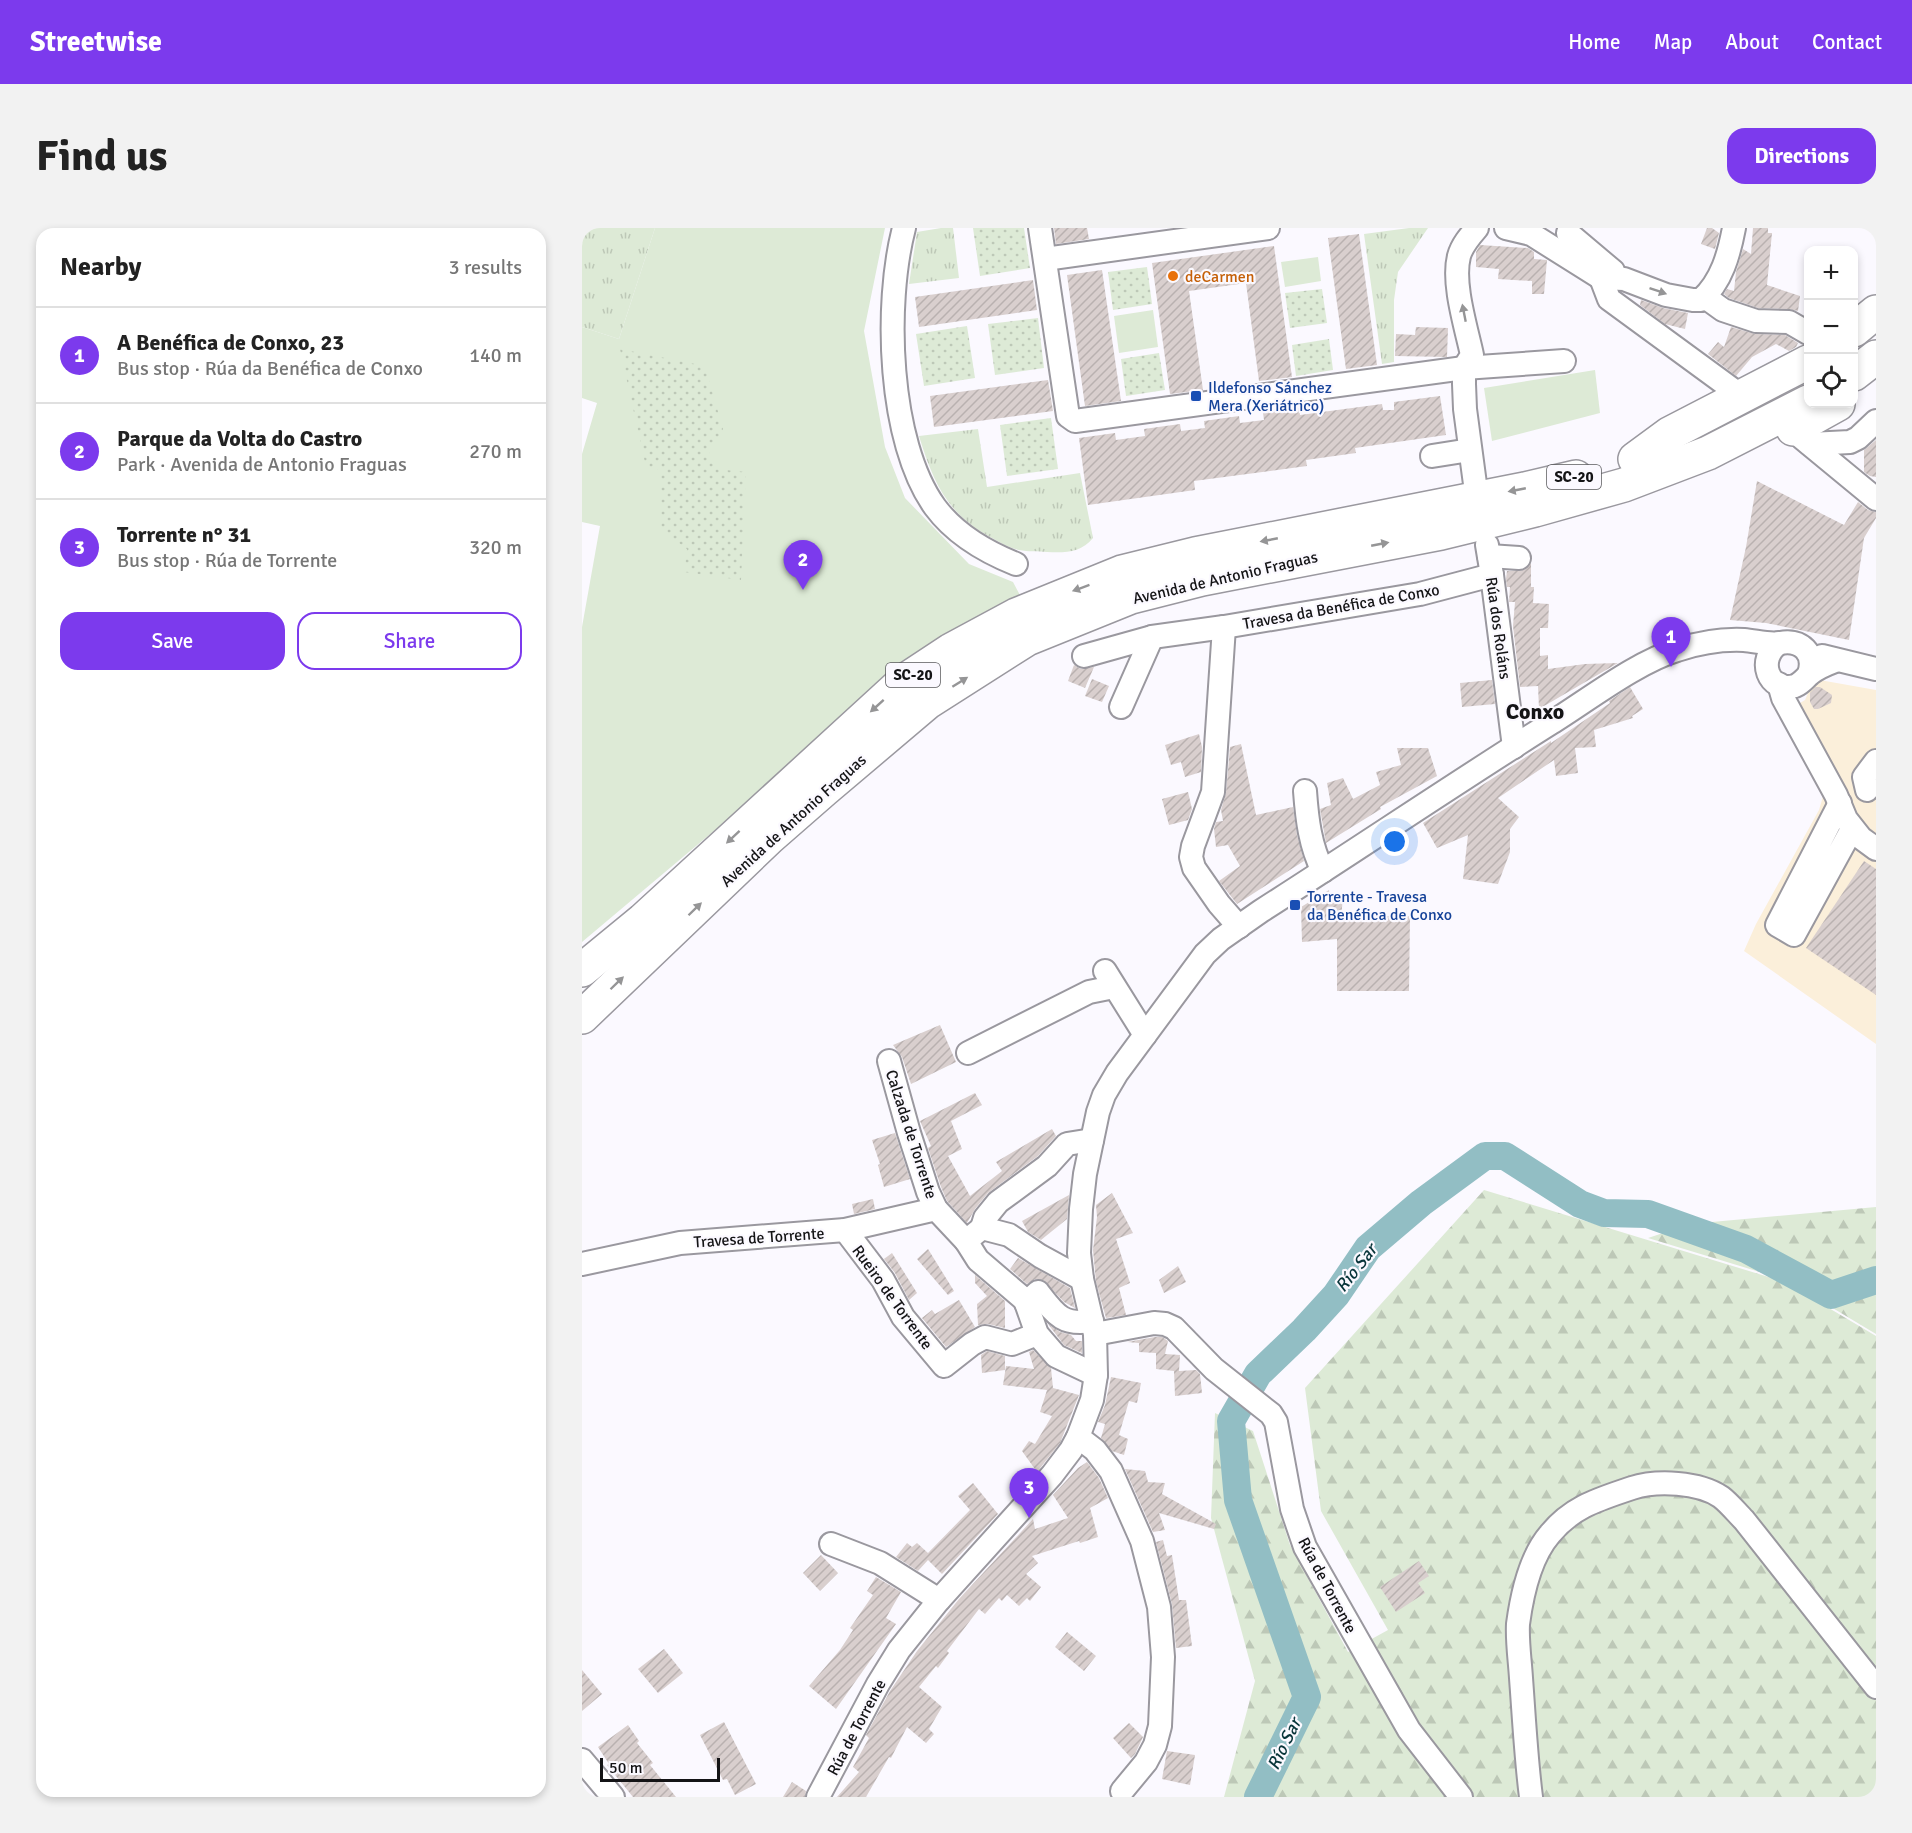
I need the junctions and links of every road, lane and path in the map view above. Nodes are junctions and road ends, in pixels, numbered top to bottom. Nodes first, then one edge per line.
1 (904, 228) edge
2 (1040, 228) edge
3 (1268, 228) edge
4 (1477, 228) edge
5 (1506, 228) edge
6 (1734, 228) edge
7 (1529, 231) edge
8 (1568, 233) dead end
9 (1045, 259) junction
10 (1601, 278) junction
11 (1624, 279) junction
12 (1705, 297) junction
13 (1876, 312) edge
14 (1858, 327) edge
15 (1804, 330) edge
16 (1876, 332) edge
17 (1858, 347) edge
18 (1876, 357) edge
19 (1564, 362) dead end
20 (1804, 365) edge
21 (1464, 369) junction
22 (1858, 371) edge
23 (1876, 378) edge
24 (1804, 384) edge
25 (1858, 390) edge
26 (1736, 392) dead end
27 (1804, 405) edge
28 (1831, 408) edge
29 (1876, 421) edge
30 (1470, 450) junction
31 (1432, 456) dead end
32 (1635, 459) junction
33 (1475, 484) dead end
34 (1876, 499) edge
35 (1513, 516) junction
36 (1520, 558) dead end
37 (1489, 559) junction
38 (1016, 564) dead end
39 (1224, 627) junction
40 (1152, 637) junction
41 (1773, 651) junction
42 (1084, 656) dead end
43 (1876, 669) edge
44 (1795, 681) junction
45 (1121, 707) dead end
46 (1514, 747) junction
47 (1876, 761) edge
48 (1867, 790) dead end
49 (1305, 791) dead end
50 (1840, 803) junction
51 (1852, 829) junction
52 (1876, 849) edge
53 (1323, 872) junction
54 (1239, 927) junction
55 (582, 970) edge
56 (582, 1017) edge
57 (1145, 1035) junction
58 (968, 1053) dead end
59 (889, 1061) dead end
60 (1092, 1140) junction
61 (936, 1209) junction
62 (845, 1230) junction
63 (974, 1234) junction
64 (582, 1264) edge
65 (1082, 1279) junction
66 (1026, 1303) junction
67 (1093, 1328) junction
68 (1037, 1334) junction
69 (1096, 1375) junction
70 (1078, 1437) junction
71 (831, 1544) dead end
72 (939, 1600) junction
73 (1876, 1687) edge
74 (582, 1760) edge
75 (1122, 1791) dead end
76 (613, 1797) edge
77 (818, 1797) edge
78 (1461, 1797) edge
79 (1531, 1797) edge

1 - 38 street
2 - 9 street
3 - 9 street
21 -> 4 street
5 - 7 street
6 - 12 street
7 - 10 street
8 - 11 street
9 - 21 street
10 - 11 street
10 - 26 street
11 -> 12 street
12 - 15 street
13 - 14 highway
16 - 17 highway
18 - 22 highway
19 - 21 street
20 - 32 highway
21 - 30 street
23 - 25 highway
24 - 32 highway, Avenida de Antonio Fraguas / SC-20
27 - 35 highway, Avenida de Antonio Fraguas / SC-20
28 - 35 highway
29 - 34 street
30 - 31 street
30 - 33 street
32 -> 55 highway, Avenida de Antonio Fraguas / SC-20
56 -> 35 highway, Avenida de Antonio Fraguas / SC-20
36 - 37 street, Travesa da Benéfica de Conxo
37 - 39 street, Travesa da Benéfica de Conxo
37 - 46 street, Rúa dos Roláns
39 - 40 street, Travesa da Benéfica de Conxo
39 - 54 street, Travesa da Benéfica de Conxo
40 - 42 street, Travesa da Benéfica de Conxo
40 - 45 street
41 - 44 street
41 - 44 street
41 - 46 street, Rúa de Torrente
43 - 44 street
44 - 50 street
46 - 53 street, Rúa de Torrente
47 - 48 street
49 - 53 street
50 - 51 street
50 - 51 street
51 - 52 street
53 - 54 street, Rúa de Torrente
54 - 57 street, Rúa de Torrente
57 - 58 street
57 - 60 street, Rúa de Torrente
59 - 61 street, Calzada de Torrente
60 - 63 street
60 - 65 street, Rúa de Torrente
61 - 62 street, Travesa de Torrente
61 - 63 street, Calzada de Torrente
62 - 64 street, Travesa de Torrente
62 - 68 street, Rueiro de Torrente
63 - 65 street
63 - 66 street, Calzada de Torrente
65 - 67 street, Rúa de Torrente
66 - 67 street
66 - 68 street
67 - 69 street, Rúa de Torrente
67 - 78 street, Rúa de Torrente
68 - 69 street
69 - 70 street, Rúa de Torrente
70 - 72 street, Rúa de Torrente
70 - 75 street
71 - 72 street
72 - 77 street, Rúa de Torrente
73 - 79 street
74 - 76 street

